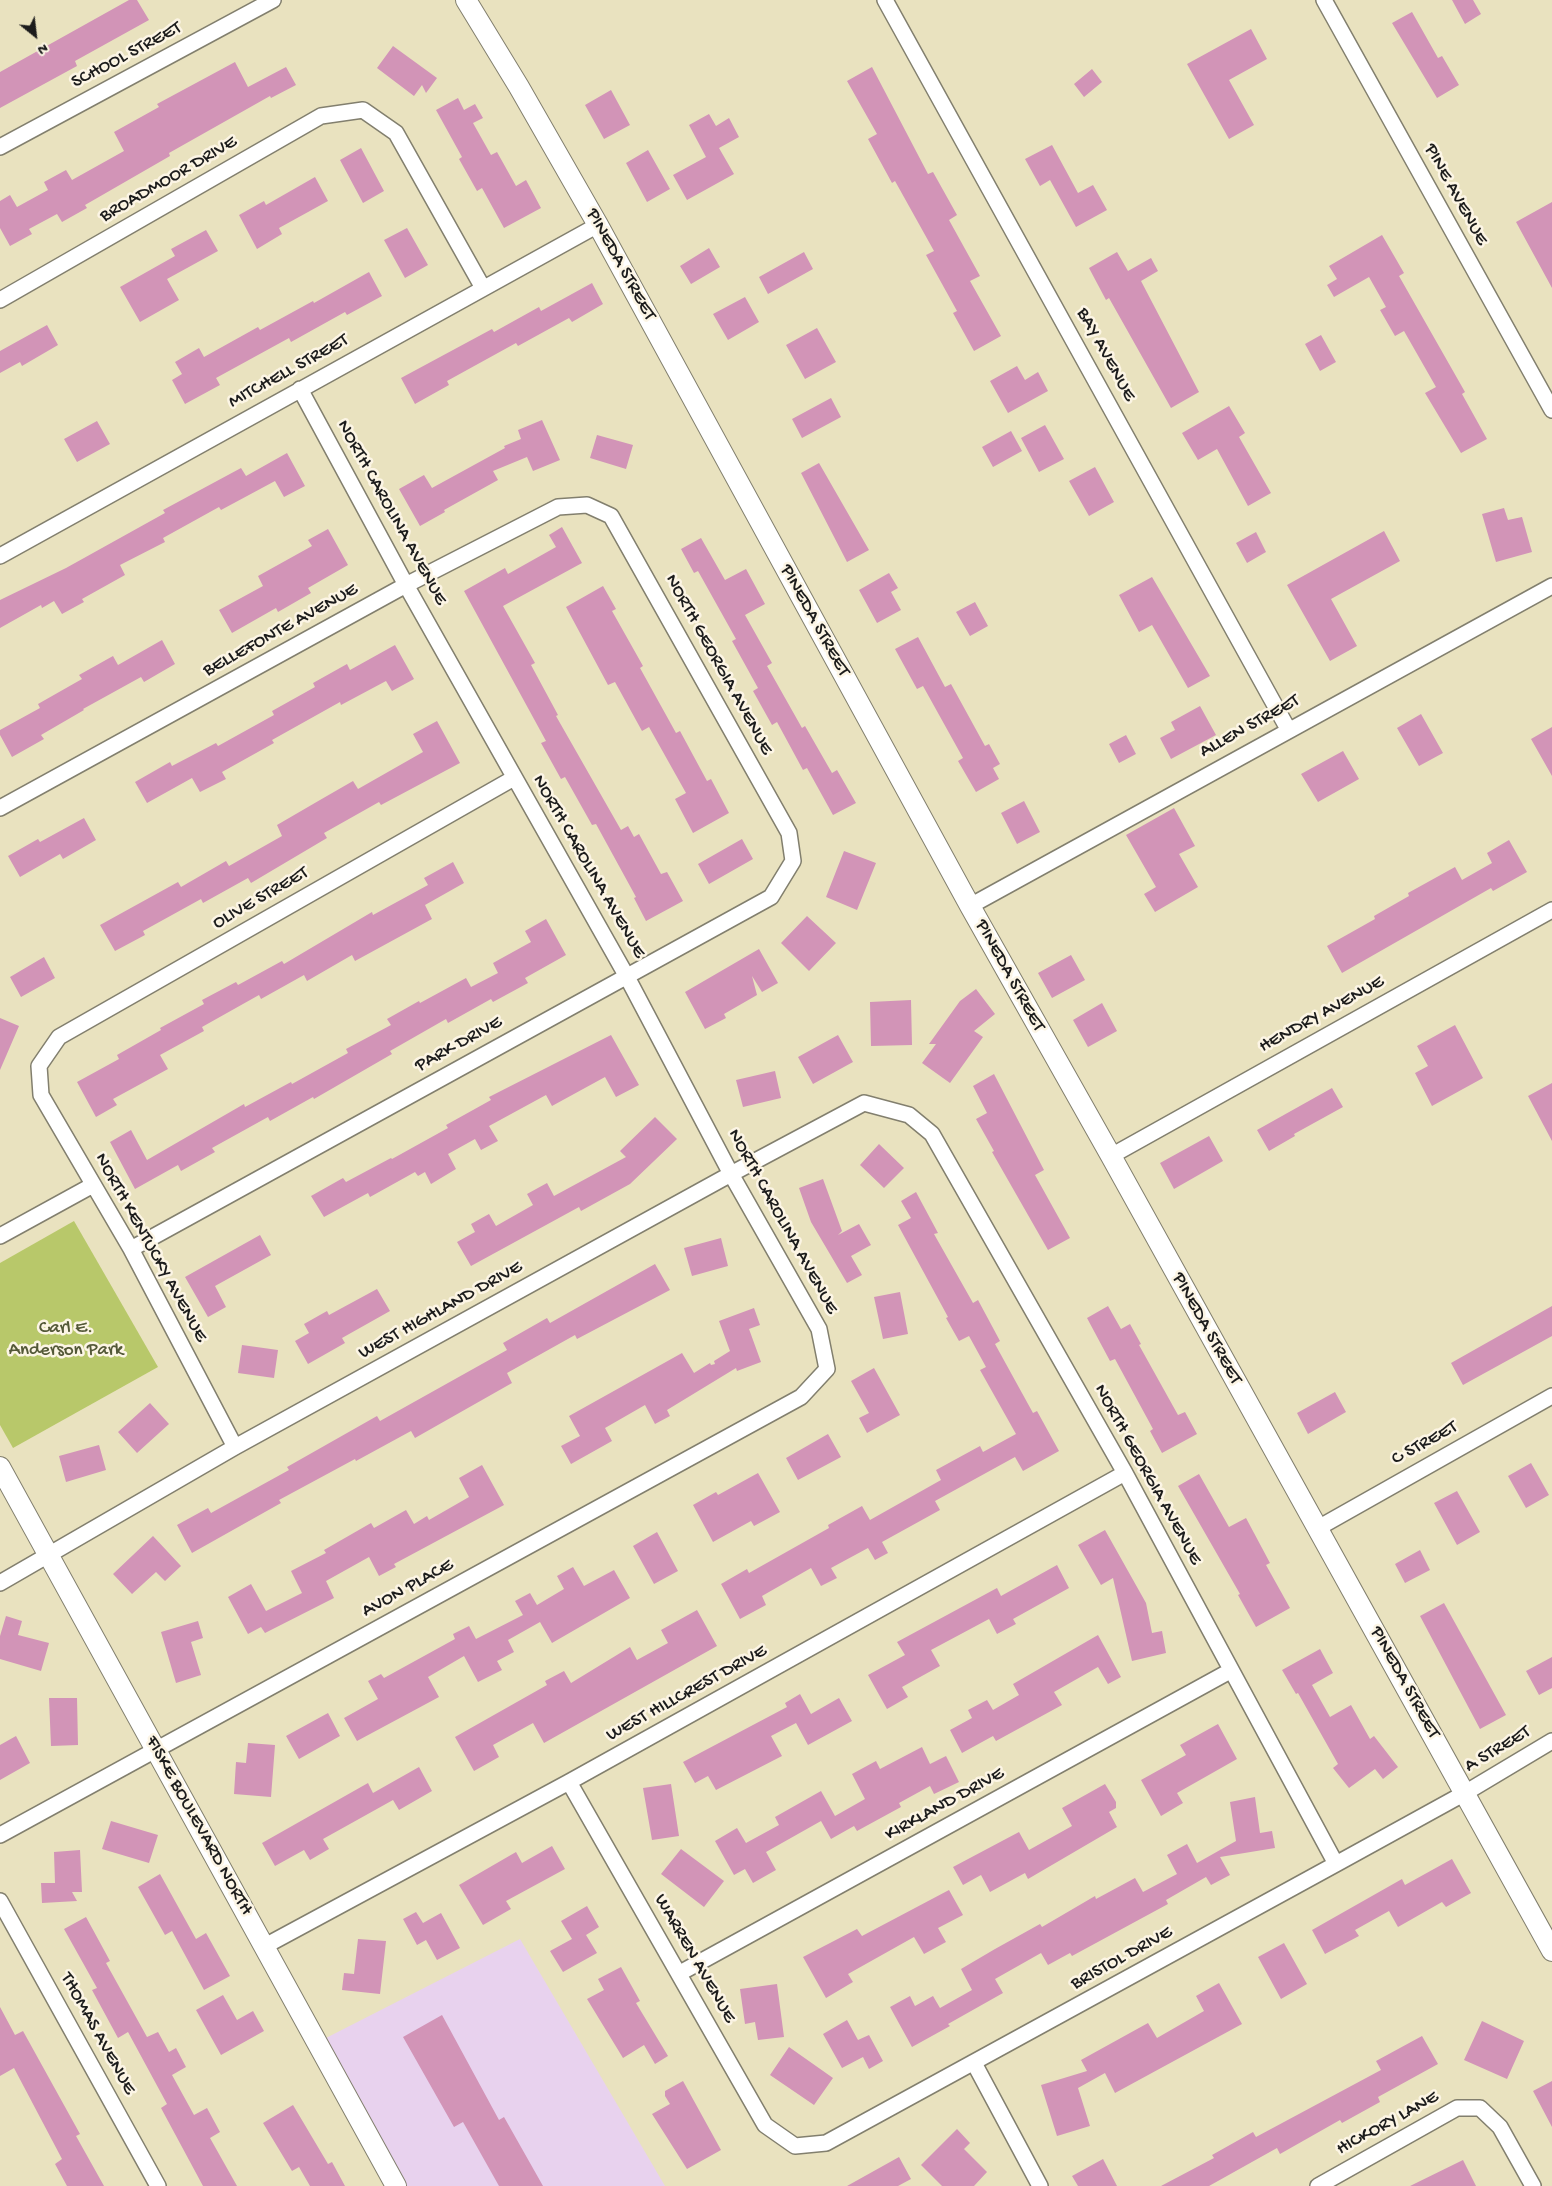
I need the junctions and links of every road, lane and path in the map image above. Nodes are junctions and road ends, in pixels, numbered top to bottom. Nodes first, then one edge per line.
1 (273, 0) edge
2 (466, 0) edge
3 (885, 0) edge
4 (1324, 0) edge
5 (0, 147) edge
6 (598, 225) junction
7 (483, 288) junction
8 (0, 300) edge
9 (300, 389) junction
10 (1552, 410) edge
11 (587, 505) joint
12 (0, 556) edge
13 (406, 585) junction
14 (1552, 586) edge
15 (1288, 729) junction
16 (514, 778) junction
17 (0, 808) edge
18 (793, 861) joint
19 (970, 906) junction
20 (1552, 910) edge
21 (626, 975) junction
22 (39, 1066) joint
23 (909, 1115) joint
24 (1111, 1156) junction
25 (730, 1174) junction
26 (93, 1185) junction
27 (0, 1236) edge
28 (131, 1249) junction
29 (827, 1369) joint
30 (1552, 1396) edge
31 (235, 1447) junction
32 (0, 1467) edge
33 (1125, 1473) junction
34 (1318, 1528) junction
35 (50, 1556) junction
36 (0, 1583) edge
37 (1230, 1671) junction
38 (1552, 1741) edge
39 (155, 1750) junction
40 (569, 1782) junction
41 (1464, 1793) junction
42 (0, 1835) edge
43 (1336, 1864) junction
44 (0, 1901) edge
45 (265, 1946) junction
46 (1552, 1951) edge
47 (680, 1973) junction
48 (974, 2063) junction
49 (795, 2146) joint
50 (158, 2186) edge
51 (396, 2186) edge
52 (1040, 2186) edge
53 (1318, 2186) edge
54 (1533, 2186) edge

1 - 5 street, SCHOOL STREET
2 - 6 street, PINEDA STREET
3 - 15 street, BAY AVENUE
4 - 10 street, PINE AVENUE
6 - 7 street, MITCHELL STREET
6 - 19 street, PINEDA STREET
7 - 8 street, BROADMOOR DRIVE
7 - 9 street, MITCHELL STREET
9 - 12 street, MITCHELL STREET
9 - 13 street, NORTH CAROLINA AVENUE
11 - 13 street, BELLEFONTE AVENUE
11 - 18 street, NORTH GEORGIA AVENUE
13 - 16 street, NORTH CAROLINA AVENUE
13 - 17 street, BELLEFONTE AVENUE
14 - 15 street, ALLEN STREET
15 - 19 street, ALLEN STREET
16 - 21 street, NORTH CAROLINA AVENUE
16 - 22 street, OLIVE STREET
18 - 21 street, PARK DRIVE
19 - 24 street, PINEDA STREET
20 - 24 street, HENDRY AVENUE
21 - 25 street, NORTH CAROLINA AVENUE
21 - 28 street, PARK DRIVE
22 - 26 street, NORTH KENTUCKY AVENUE
23 - 25 street, WEST HIGHLAND DRIVE
23 - 33 street, NORTH GEORGIA AVENUE
24 - 34 street, PINEDA STREET
25 - 29 street, NORTH CAROLINA AVENUE
25 - 31 street, WEST HIGHLAND DRIVE
26 - 27 street
26 - 28 street, NORTH KENTUCKY AVENUE
28 - 31 street, NORTH KENTUCKY AVENUE
29 - 39 street, AVON PLACE
30 - 34 street, C STREET
31 - 35 street, WEST HIGHLAND DRIVE
32 - 35 street, FISKE BOULEVARD NORTH
33 - 37 street, NORTH GEORGIA AVENUE
33 - 40 street, WEST HILLCREST DRIVE
34 - 41 street, PINEDA STREET
35 - 36 street, WEST HIGHLAND DRIVE
35 - 39 street, FISKE BOULEVARD NORTH
37 - 43 street, NORTH GEORGIA AVENUE
37 - 47 street, KIRKLAND DRIVE
38 - 41 street, A STREET
39 - 42 street, AVON PLACE
39 - 45 street, FISKE BOULEVARD NORTH
40 - 45 street, WEST HILLCREST DRIVE
40 - 47 street, WARREN AVENUE
41 - 43 street, BRISTOL DRIVE
41 - 46 street, PINEDA STREET
43 - 48 street, BRISTOL DRIVE
44 - 50 street, THOMAS AVENUE
45 - 51 street, FISKE BOULEVARD NORTH
47 - 49 street, WARREN AVENUE
48 - 49 street, BRISTOL DRIVE
48 - 52 street
53 - 54 street, HICKORY LANE

